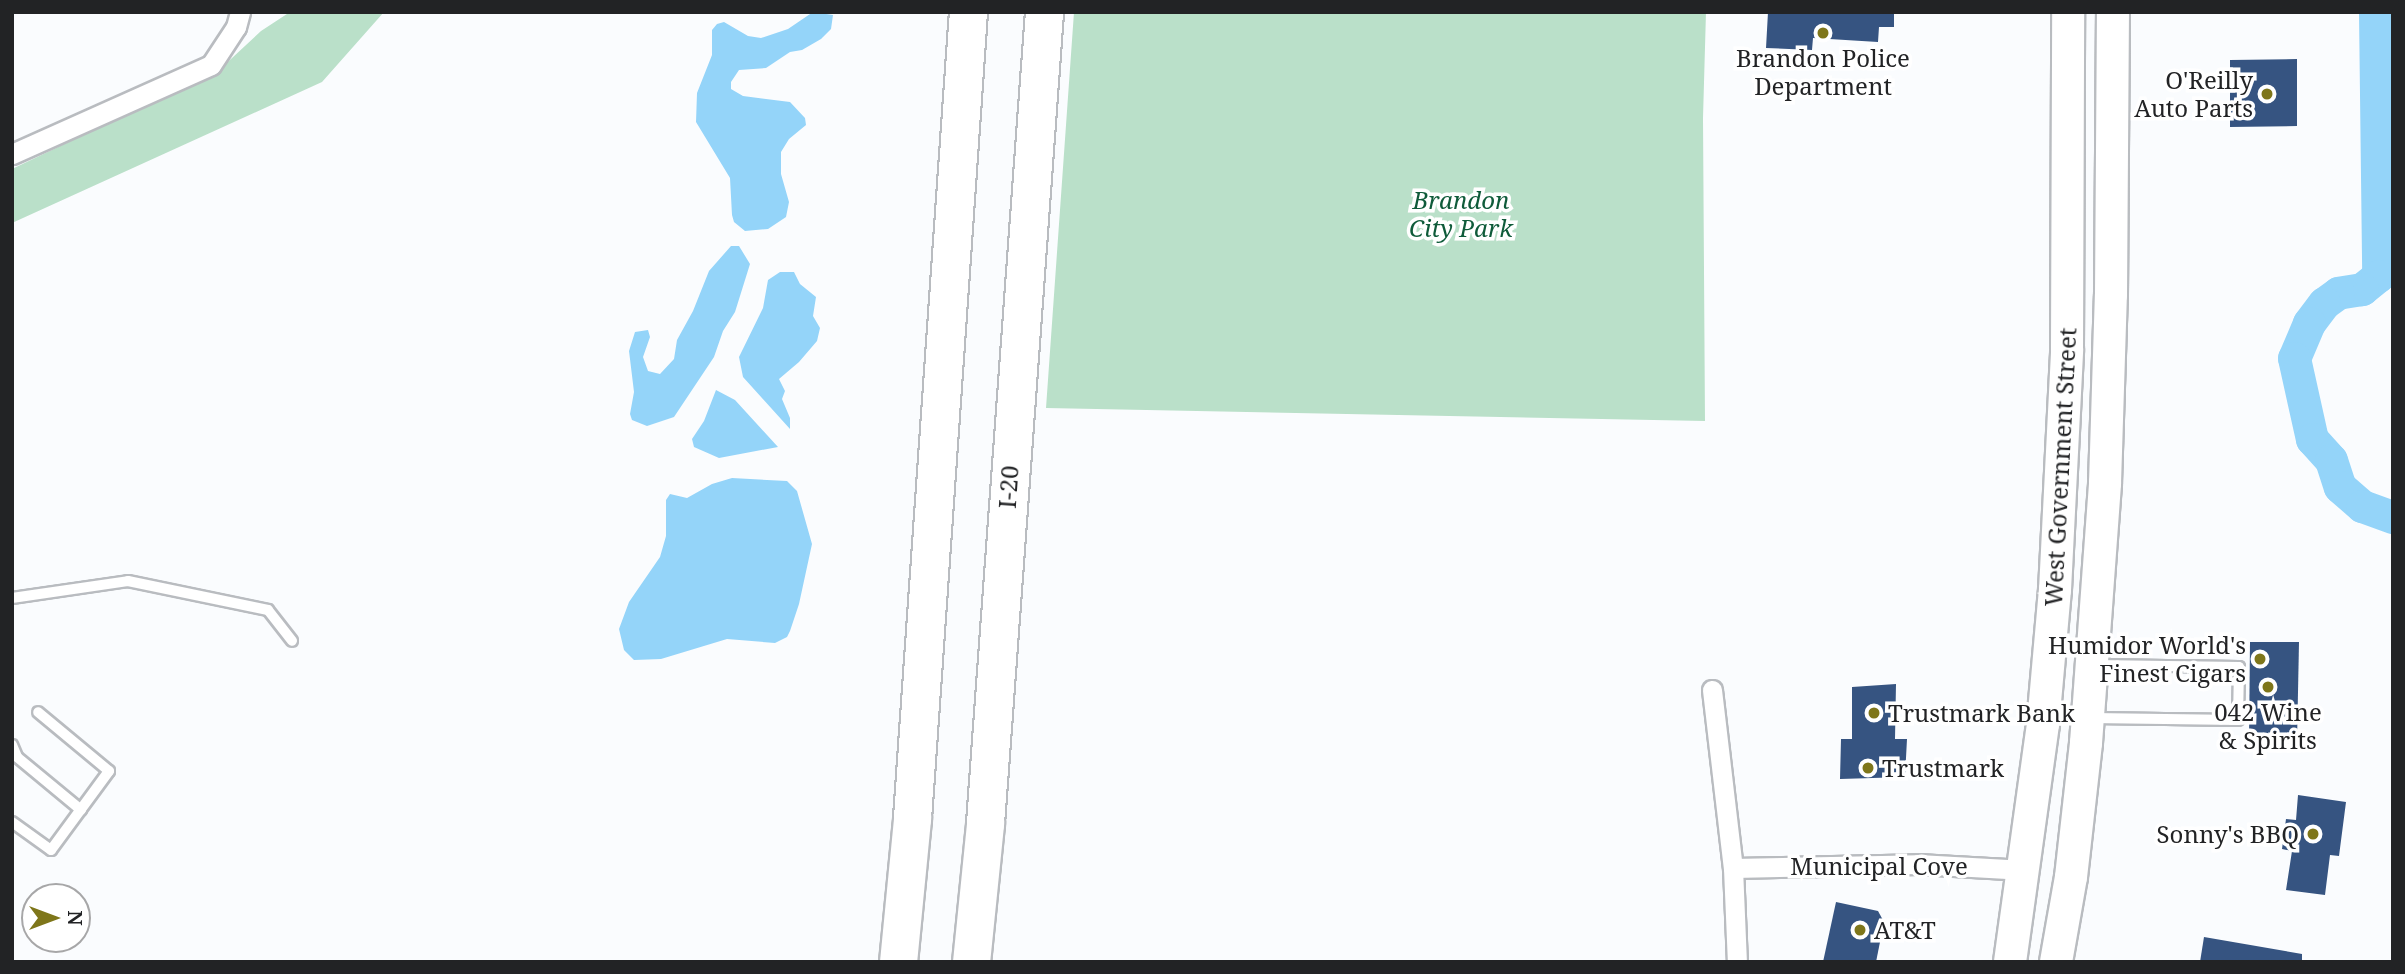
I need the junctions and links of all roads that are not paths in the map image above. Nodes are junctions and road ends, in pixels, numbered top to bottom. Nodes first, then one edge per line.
1 (240, 12) edge
2 (968, 12) edge
3 (1044, 12) edge
4 (2068, 12) edge
5 (2113, 12) edge
6 (12, 154) edge
7 (2068, 155) junction
8 (2112, 156) junction
9 (12, 598) edge
10 (292, 641) dead end
11 (2093, 665) junction
12 (1712, 690) dead end
13 (38, 712) dead end
14 (2088, 718) junction
15 (12, 745) edge
16 (81, 810) junction
17 (12, 822) edge
18 (1733, 868) junction
19 (2025, 870) junction
20 (2071, 877) junction
21 (898, 962) edge
22 (971, 962) edge
23 (1737, 962) edge
24 (2010, 962) edge
25 (2056, 962) edge

1 - 6 street
2 - 21 highway
3 - 22 highway, I-20
4 - 7 main road, West Government Street
5 - 8 main road, West Government Street
7 - 8 main road
7 - 19 main road, West Government Street
8 - 11 main road, West Government Street
9 - 10 lane
11 - 14 main road, West Government Street
11 - 14 lane
12 - 18 street
13 - 16 lane
14 - 20 main road, West Government Street
15 - 16 lane
16 - 17 lane
18 - 19 street, Municipal Cove
18 - 23 street
19 - 20 main road
19 - 24 main road, West Government Street
20 - 25 main road, West Government Street

